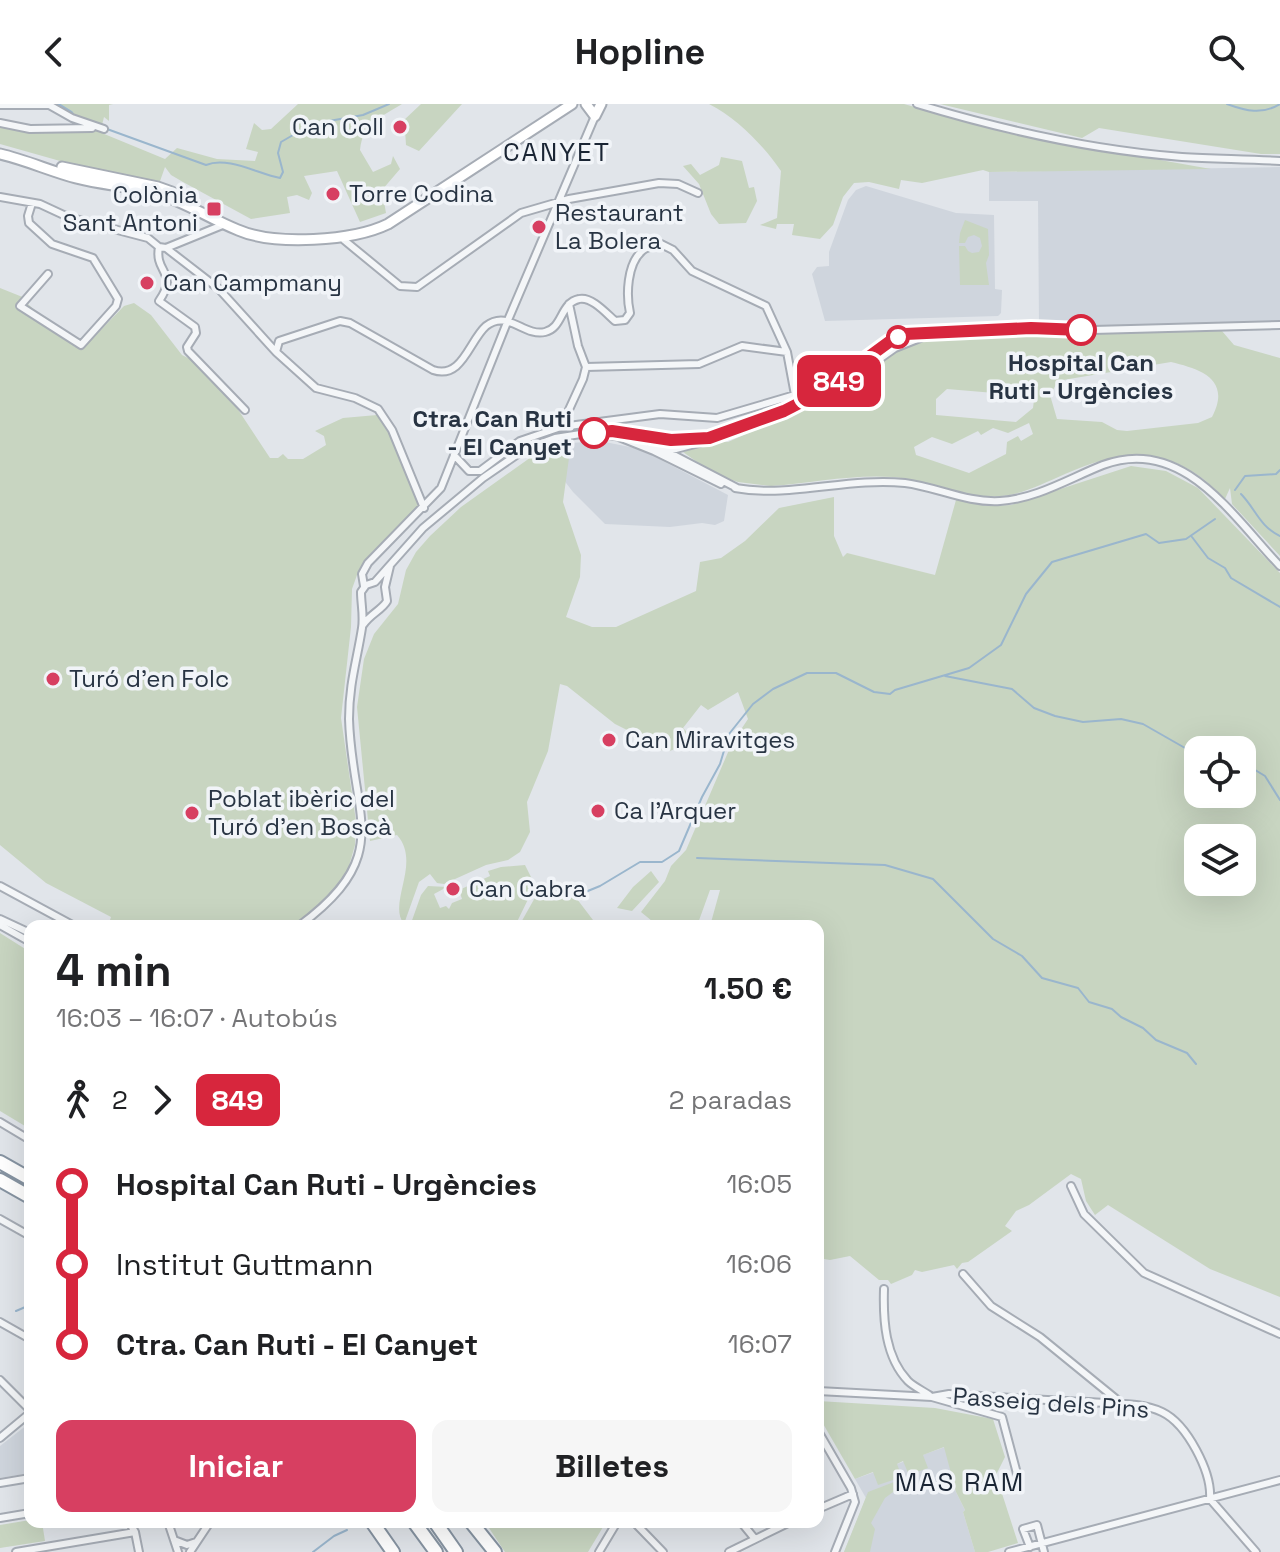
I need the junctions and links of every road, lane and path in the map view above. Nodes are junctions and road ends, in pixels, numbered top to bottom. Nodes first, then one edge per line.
1 (601, 104) edge
2 (917, 104) edge
3 (0, 105) edge
4 (567, 105) edge
5 (590, 110) edge
6 (0, 123) edge
7 (94, 128) junction
8 (104, 129) dead end
9 (0, 152) edge
10 (1280, 161) edge
11 (698, 193) dead end
12 (0, 197) edge
13 (32, 203) junction
14 (560, 203) junction
15 (387, 219) junction
16 (225, 224) junction
17 (254, 231) junction
18 (318, 233) junction
19 (344, 236) junction
20 (163, 247) junction
21 (48, 274) dead end
22 (569, 304) junction
23 (508, 320) junction
24 (1280, 325) edge
25 (939, 333) junction
26 (911, 340) junction
27 (887, 344) junction
28 (276, 352) junction
29 (787, 352) junction
30 (586, 367) junction
31 (864, 370) junction
32 (843, 378) junction
33 (821, 399) junction
34 (245, 410) dead end
35 (784, 411) junction
36 (561, 427) junction
37 (597, 433) junction
38 (635, 435) junction
39 (619, 437) junction
40 (709, 438) junction
41 (669, 451) junction
42 (454, 455) junction
43 (737, 488) junction
44 (424, 508) junction
45 (391, 564) junction
46 (1280, 566) edge
47 (366, 567) junction
48 (373, 582) junction
49 (364, 586) junction
50 (385, 587) junction
51 (364, 605) junction
52 (376, 610) junction
53 (363, 625) junction
54 (0, 886) edge
55 (63, 920) edge
56 (306, 920) edge
57 (0, 922) edge
58 (24, 931) edge
59 (24, 938) edge
60 (0, 1122) edge
61 (24, 1136) edge
62 (0, 1162) edge
63 (24, 1176) edge
64 (0, 1180) edge
65 (1071, 1186) dead end
66 (24, 1194) edge
67 (0, 1219) edge
68 (24, 1233) edge
69 (963, 1274) dead end
70 (884, 1289) dead end
71 (0, 1322) edge
72 (1280, 1334) edge
73 (24, 1336) edge
74 (0, 1380) edge
75 (824, 1391) edge
76 (932, 1397) junction
77 (1123, 1404) junction
78 (24, 1406) edge
79 (24, 1417) edge
80 (0, 1438) edge
81 (824, 1442) edge
82 (24, 1479) edge
83 (1280, 1480) edge
84 (1019, 1481) dead end
85 (0, 1483) edge
86 (853, 1494) junction
87 (1210, 1499) junction
88 (824, 1506) edge
89 (24, 1514) edge
90 (0, 1518) edge
91 (133, 1528) edge
92 (170, 1528) edge
93 (206, 1528) edge
94 (369, 1528) edge
95 (376, 1528) edge
96 (418, 1528) edge
97 (439, 1528) edge
98 (476, 1528) edge
99 (482, 1528) edge
100 (613, 1528) edge
101 (640, 1528) edge
102 (746, 1528) edge
103 (777, 1528) edge
104 (135, 1532) junction
105 (755, 1539) junction
106 (174, 1540) junction
107 (196, 1542) junction
108 (1030, 1547) junction
109 (1042, 1548) edge
110 (16, 1552) edge
111 (139, 1552) edge
112 (178, 1552) edge
113 (190, 1552) edge
114 (391, 1552) edge
115 (436, 1552) edge
116 (456, 1552) edge
117 (496, 1552) edge
118 (599, 1552) edge
119 (663, 1552) edge
120 (729, 1552) edge
121 (835, 1552) edge
122 (1009, 1552) edge
123 (1256, 1552) edge

1 - 5 street
2 - 10 street
3 - 7 street
4 - 5 street
4 - 15 street
4 - 19 street
5 - 14 street
6 - 7 street
7 - 8 street
9 - 16 street
9 - 17 street
11 - 14 street
12 - 13 street
13 - 20 street
13 - 21 street
14 - 19 street
14 - 23 street
15 - 18 street
15 - 19 street
16 - 17 street
16 - 19 street
16 - 20 street
17 - 18 street
18 - 19 street
20 - 28 street
20 - 34 street
22 - 23 street
22 - 29 street
22 - 30 street
23 - 28 street
23 - 42 street
24 - 25 street
25 - 26 street
25 - 27 street
26 - 27 street
26 - 31 street
27 - 31 street
27 - 32 street
28 - 44 street
29 - 30 street
29 - 36 street
30 - 36 street
31 - 33 street
32 - 33 street
32 - 35 street
33 - 35 street
35 - 40 street
36 - 42 street
37 - 38 street
37 - 39 street
37 - 45 street
38 - 40 street
38 - 41 street
39 - 41 street
39 - 43 street
40 - 41 street
41 - 43 street
42 - 44 street
43 - 46 street
44 - 47 street
45 - 48 street
45 - 50 street
47 - 48 street
47 - 49 street
48 - 49 street
48 - 50 street
49 - 51 street
50 - 52 street
51 - 52 street
51 - 53 street
52 - 53 street
53 - 56 street
54 - 55 street
57 - 58 street
57 - 59 street
60 - 61 street
62 - 63 highway
64 - 66 highway
65 - 72 street
67 - 68 street
69 - 77 street
70 - 76 street
71 - 73 street
74 - 78 street
75 - 76 street
76 - 77 street, Passeig dels Pins
76 - 84 street
77 - 87 street, Passeig dels Pins
79 - 80 street
81 - 86 street
82 - 85 street
83 - 87 street
86 - 88 street
86 - 121 street
87 - 109 street
87 - 123 street
89 - 90 street
91 - 104 street
92 - 106 street
93 - 107 street
94 - 114 street
95 - 114 highway
96 - 115 highway
97 - 116 highway
98 - 117 highway
99 - 117 street
100 - 118 street
101 - 119 street
102 - 105 street
103 - 105 street
104 - 110 street
104 - 111 street
105 - 120 street
106 - 107 street
106 - 112 street
107 - 113 street
108 - 109 street
108 - 109 street
108 - 122 street

